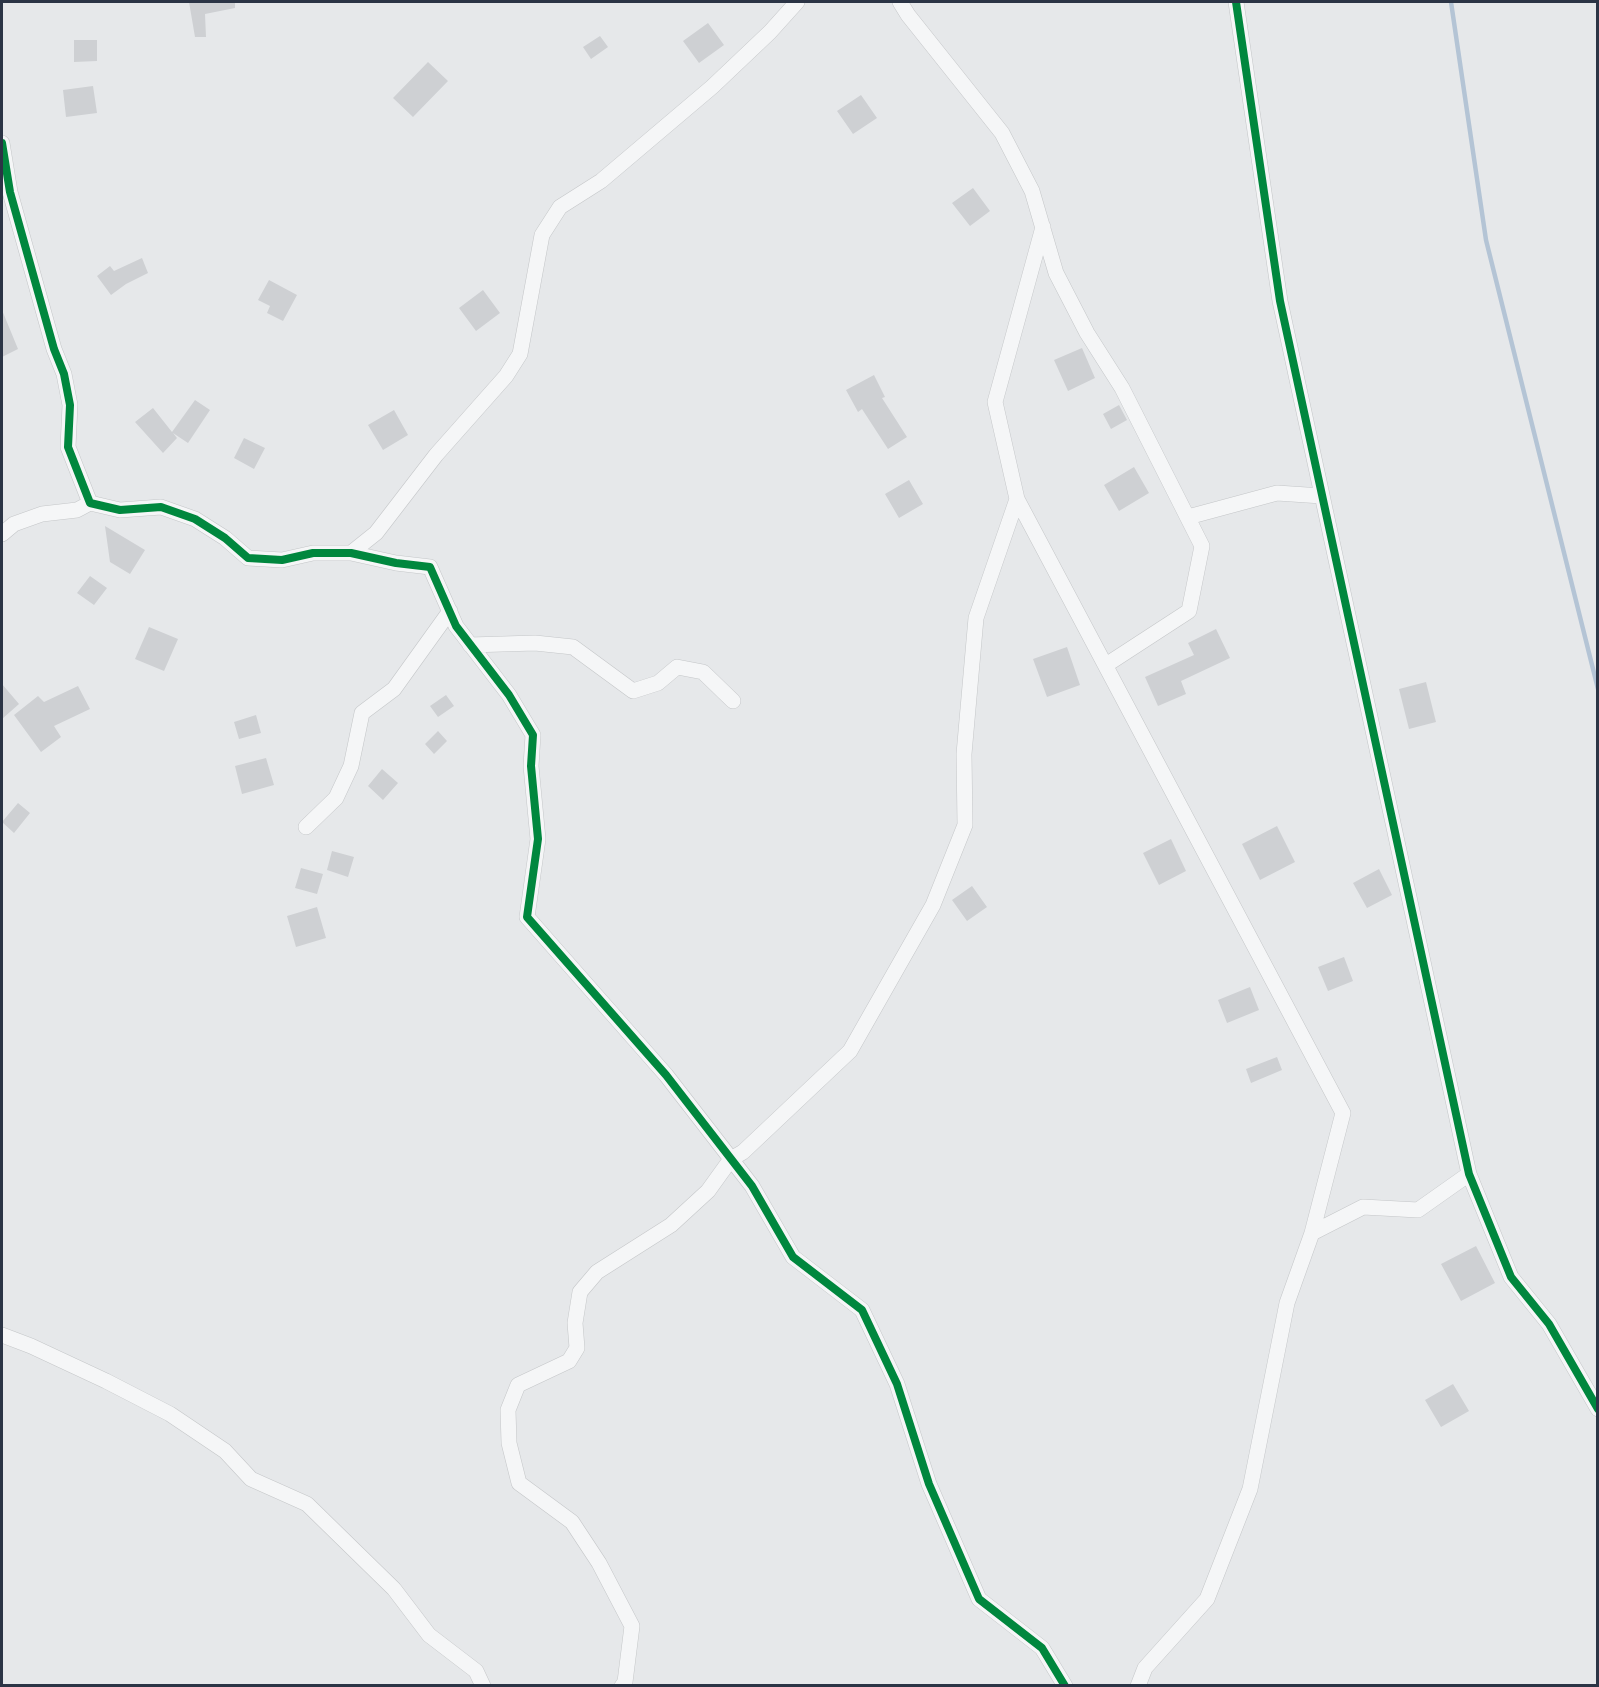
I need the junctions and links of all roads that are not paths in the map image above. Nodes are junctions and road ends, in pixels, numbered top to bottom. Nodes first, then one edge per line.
1 (797, 2) edge
2 (900, 2) edge
3 (1236, 2) edge
4 (2, 143) edge
5 (1042, 227) junction
6 (1322, 496) junction
7 (1017, 499) junction
8 (90, 503) junction
9 (1188, 517) junction
10 (2, 534) edge
11 (351, 553) junction
12 (450, 612) junction
13 (470, 645) junction
14 (1106, 665) junction
15 (733, 701) dead end
16 (306, 827) dead end
17 (731, 1159) junction
18 (1470, 1174) junction
19 (1312, 1233) junction
20 (2, 1335) edge
21 (1598, 1409) edge
22 (483, 1686) edge
23 (622, 1686) edge
24 (1065, 1686) edge
25 (1138, 1686) edge

1 - 11 street
2 - 5 street
3 - 6 street
4 - 8 street
5 - 7 street
5 - 9 street
6 - 9 street
6 - 18 street
7 - 14 street
7 - 17 street
8 - 10 street
8 - 11 street
9 - 14 street
11 - 12 street
12 - 13 street
12 - 16 street
13 - 15 street
13 - 17 street
14 - 19 street
17 - 23 street
17 - 24 street
18 - 19 street
18 - 21 street
19 - 25 street
20 - 22 street

